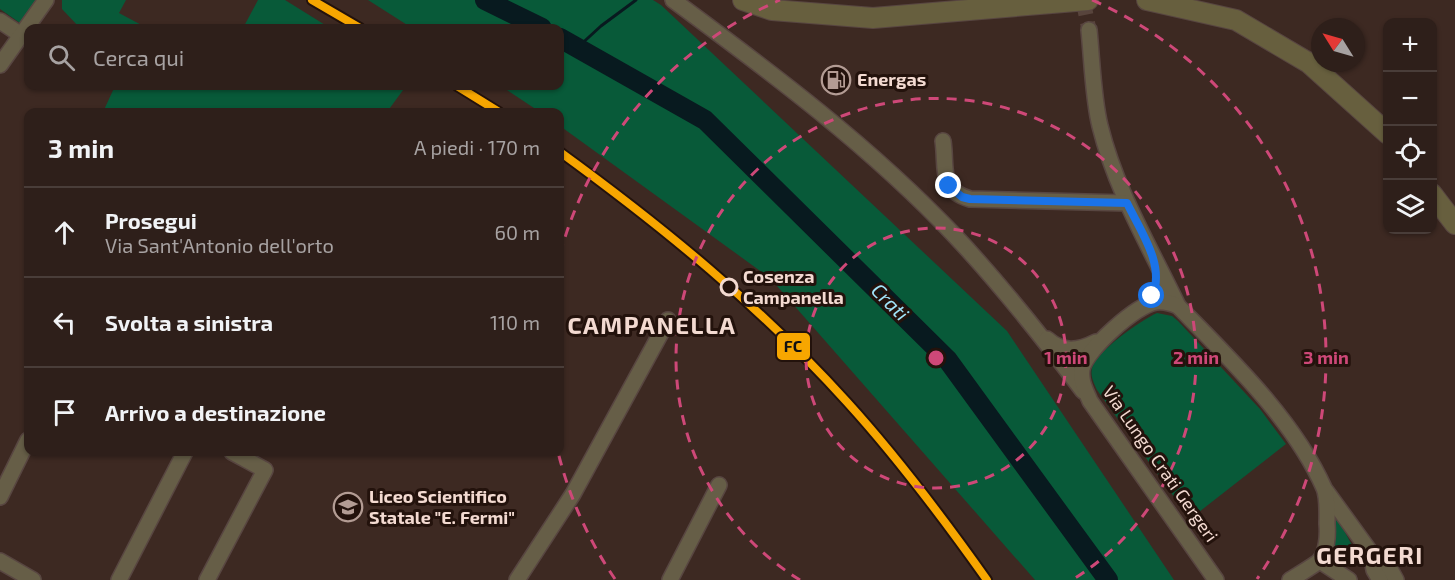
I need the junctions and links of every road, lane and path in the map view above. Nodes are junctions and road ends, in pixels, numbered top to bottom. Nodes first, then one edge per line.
1 (46, 0) edge
2 (673, 0) edge
3 (743, 0) edge
4 (1088, 0) edge
5 (1147, 0) edge
6 (0, 21) edge
7 (29, 24) edge
8 (1089, 30) tunnel mouth
9 (24, 31) edge
10 (21, 35) junction
11 (0, 65) edge
12 (1383, 130) edge
13 (943, 141) dead end
14 (1437, 201) edge
15 (1127, 203) junction
16 (1455, 224) edge
17 (1153, 259) junction
18 (1144, 306) junction
19 (1178, 306) junction
20 (668, 320) dead end
21 (1036, 329) junction
22 (1103, 338) junction
23 (1090, 400) junction
24 (24, 448) edge
25 (183, 456) edge
26 (239, 456) edge
27 (719, 485) dead end
28 (1325, 490) junction
29 (0, 497) edge
30 (1371, 553) junction
31 (0, 561) edge
32 (1320, 561) junction
33 (33, 580) edge
34 (119, 580) edge
35 (207, 580) edge
36 (517, 580) edge
37 (670, 580) edge
38 (1216, 580) edge
39 (1290, 580) edge
40 (1349, 580) edge
41 (1380, 580) edge
42 (1396, 580) edge

1 - 7 street
2 - 21 street
3 - 4 main road
5 - 12 main road
6 - 10 street
8 - 15 street
9 - 10 street
10 - 11 street
13 - 15 street
14 - 16 main road
15 - 17 street
17 - 18 street
17 - 19 street
18 - 19 street
18 - 22 street, Via Lungo Crati Gergeri
19 - 28 street
20 - 36 street
21 - 22 street
21 - 23 street
22 - 23 street, Via Lungo Crati Gergeri
23 - 38 street, Via Lungo Crati Gergeri
24 - 29 street
25 - 34 street
26 - 35 street
27 - 37 street
28 - 30 street
28 - 32 street
30 - 32 street
30 - 41 street
30 - 42 street
31 - 33 street
32 - 39 street
32 - 40 street

